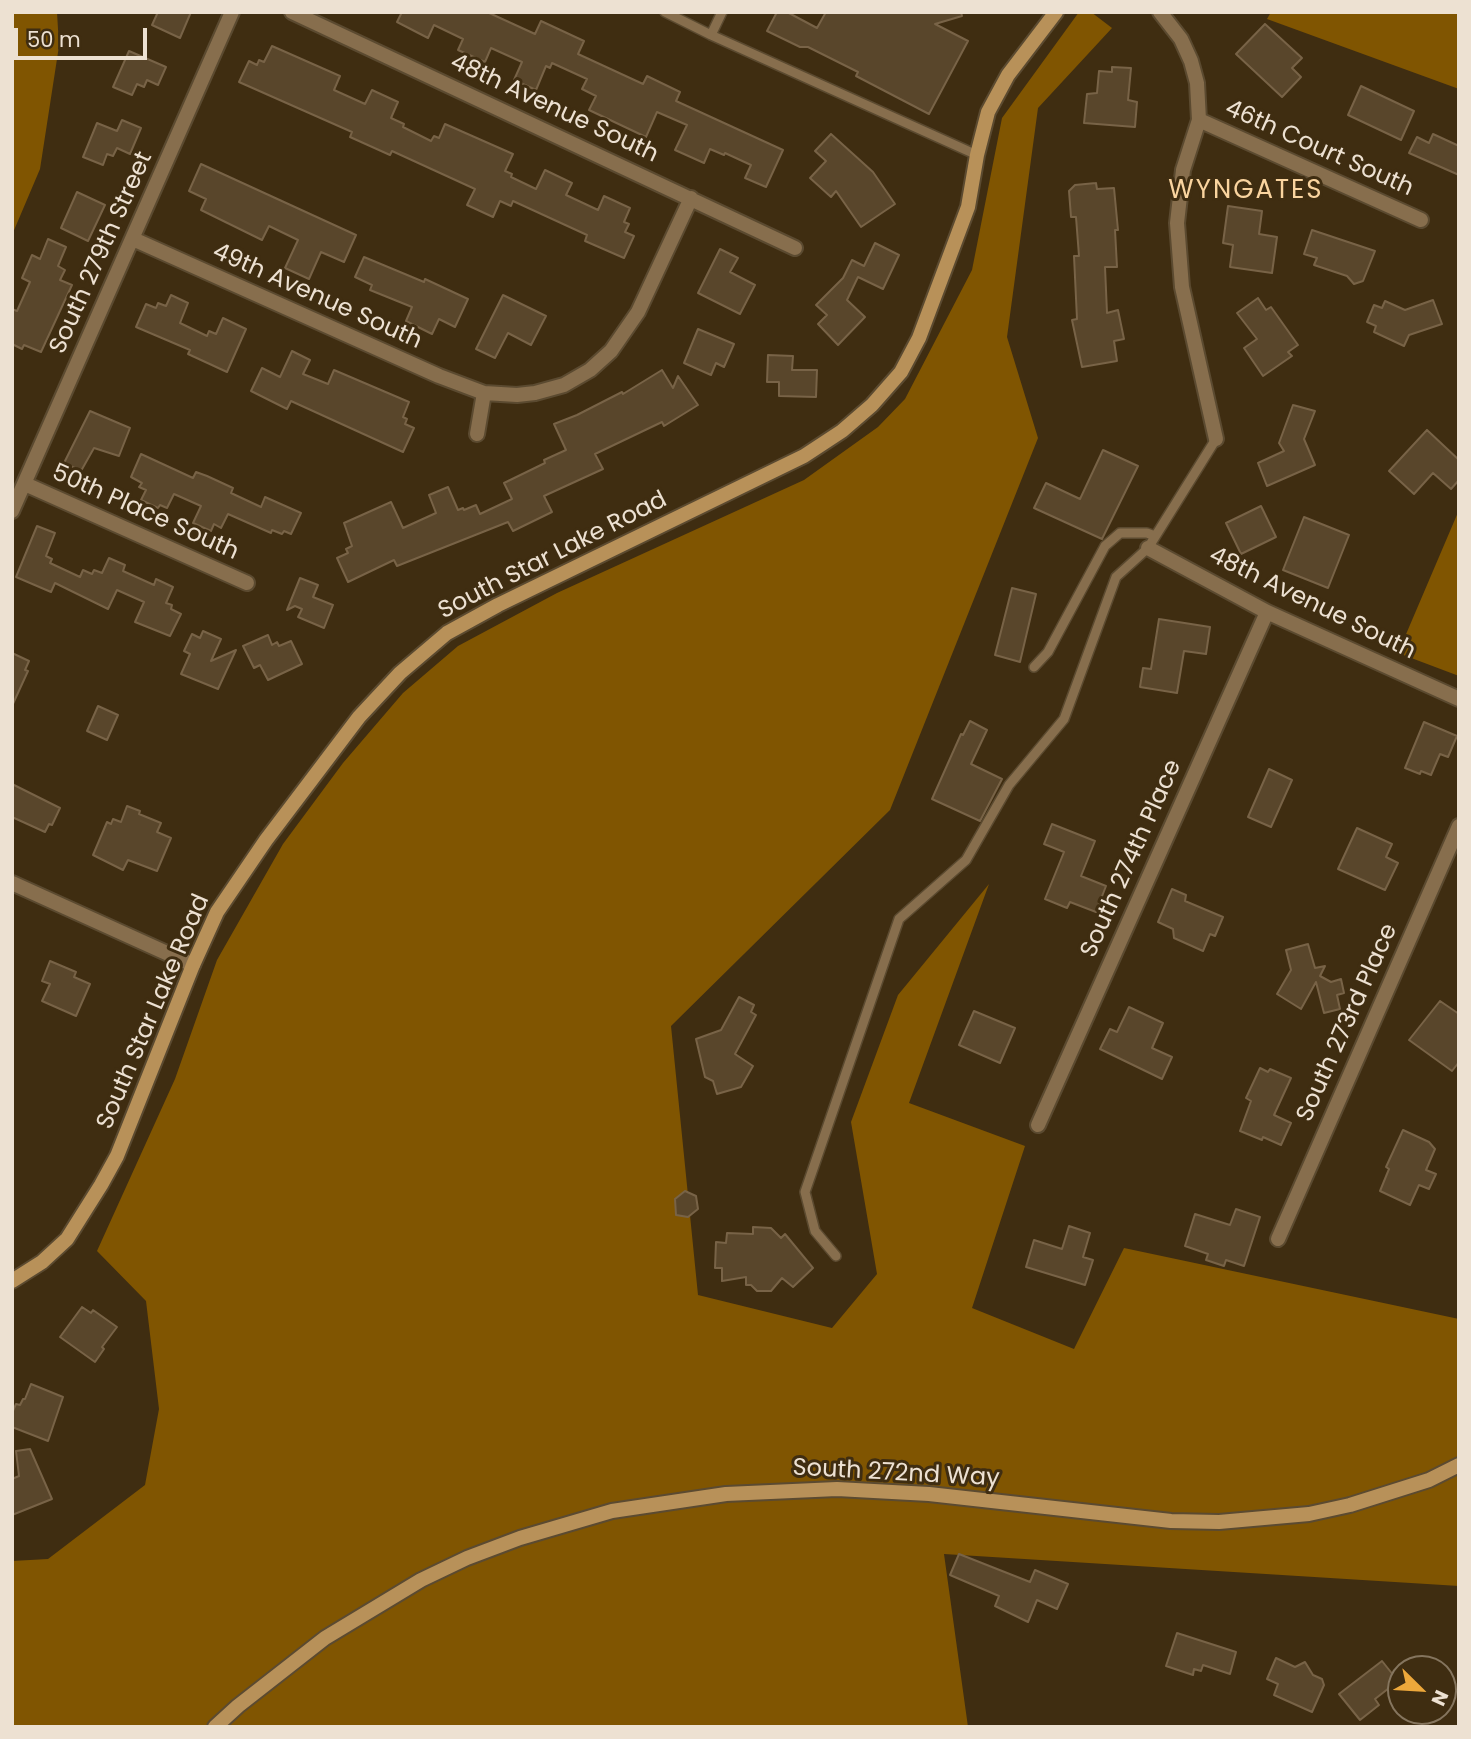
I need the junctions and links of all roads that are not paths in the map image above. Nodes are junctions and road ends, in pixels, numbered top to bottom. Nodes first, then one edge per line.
1 (232, 12) edge
2 (292, 12) edge
3 (665, 12) edge
4 (722, 12) edge
5 (1056, 12) edge
6 (1160, 12) edge
7 (712, 35) junction
8 (1199, 120) junction
9 (977, 155) junction
10 (691, 198) junction
11 (1421, 220) dead end
12 (133, 239) junction
13 (795, 248) dead end
14 (484, 393) junction
15 (477, 434) dead end
16 (1216, 439) joint
17 (25, 484) junction
18 (12, 511) edge
19 (1151, 542) junction
20 (247, 583) dead end
21 (1268, 612) junction
22 (1034, 667) dead end
23 (1459, 699) edge
24 (1459, 826) edge
25 (12, 883) edge
26 (193, 965) junction
27 (1038, 1125) dead end
28 (1278, 1239) dead end
29 (836, 1256) dead end
30 (12, 1281) edge
31 (1459, 1465) edge
32 (215, 1727) edge

1 - 12 street, South 279th Street
2 - 10 street, 48th Avenue South
3 - 7 lane
4 - 7 lane
5 - 9 street, South Star Lake Road
6 - 8 street
7 - 9 lane
8 - 11 street, 46th Court South
8 - 16 street
9 - 26 street, South Star Lake Road
10 - 13 street, 48th Avenue South
10 - 14 street, 49th Avenue South
12 - 14 street, 49th Avenue South
12 - 17 street, South 279th Street
14 - 15 street
16 - 19 lane
17 - 18 street, South 279th Street
17 - 20 street, 50th Place South
19 - 21 street, 48th Avenue South
19 - 22 lane
19 - 29 lane
21 - 23 street, 48th Avenue South
21 - 27 street, South 274th Place
24 - 28 street, South 273rd Place
25 - 26 street
26 - 30 street, South Star Lake Road
31 - 32 street, South 272nd Way

